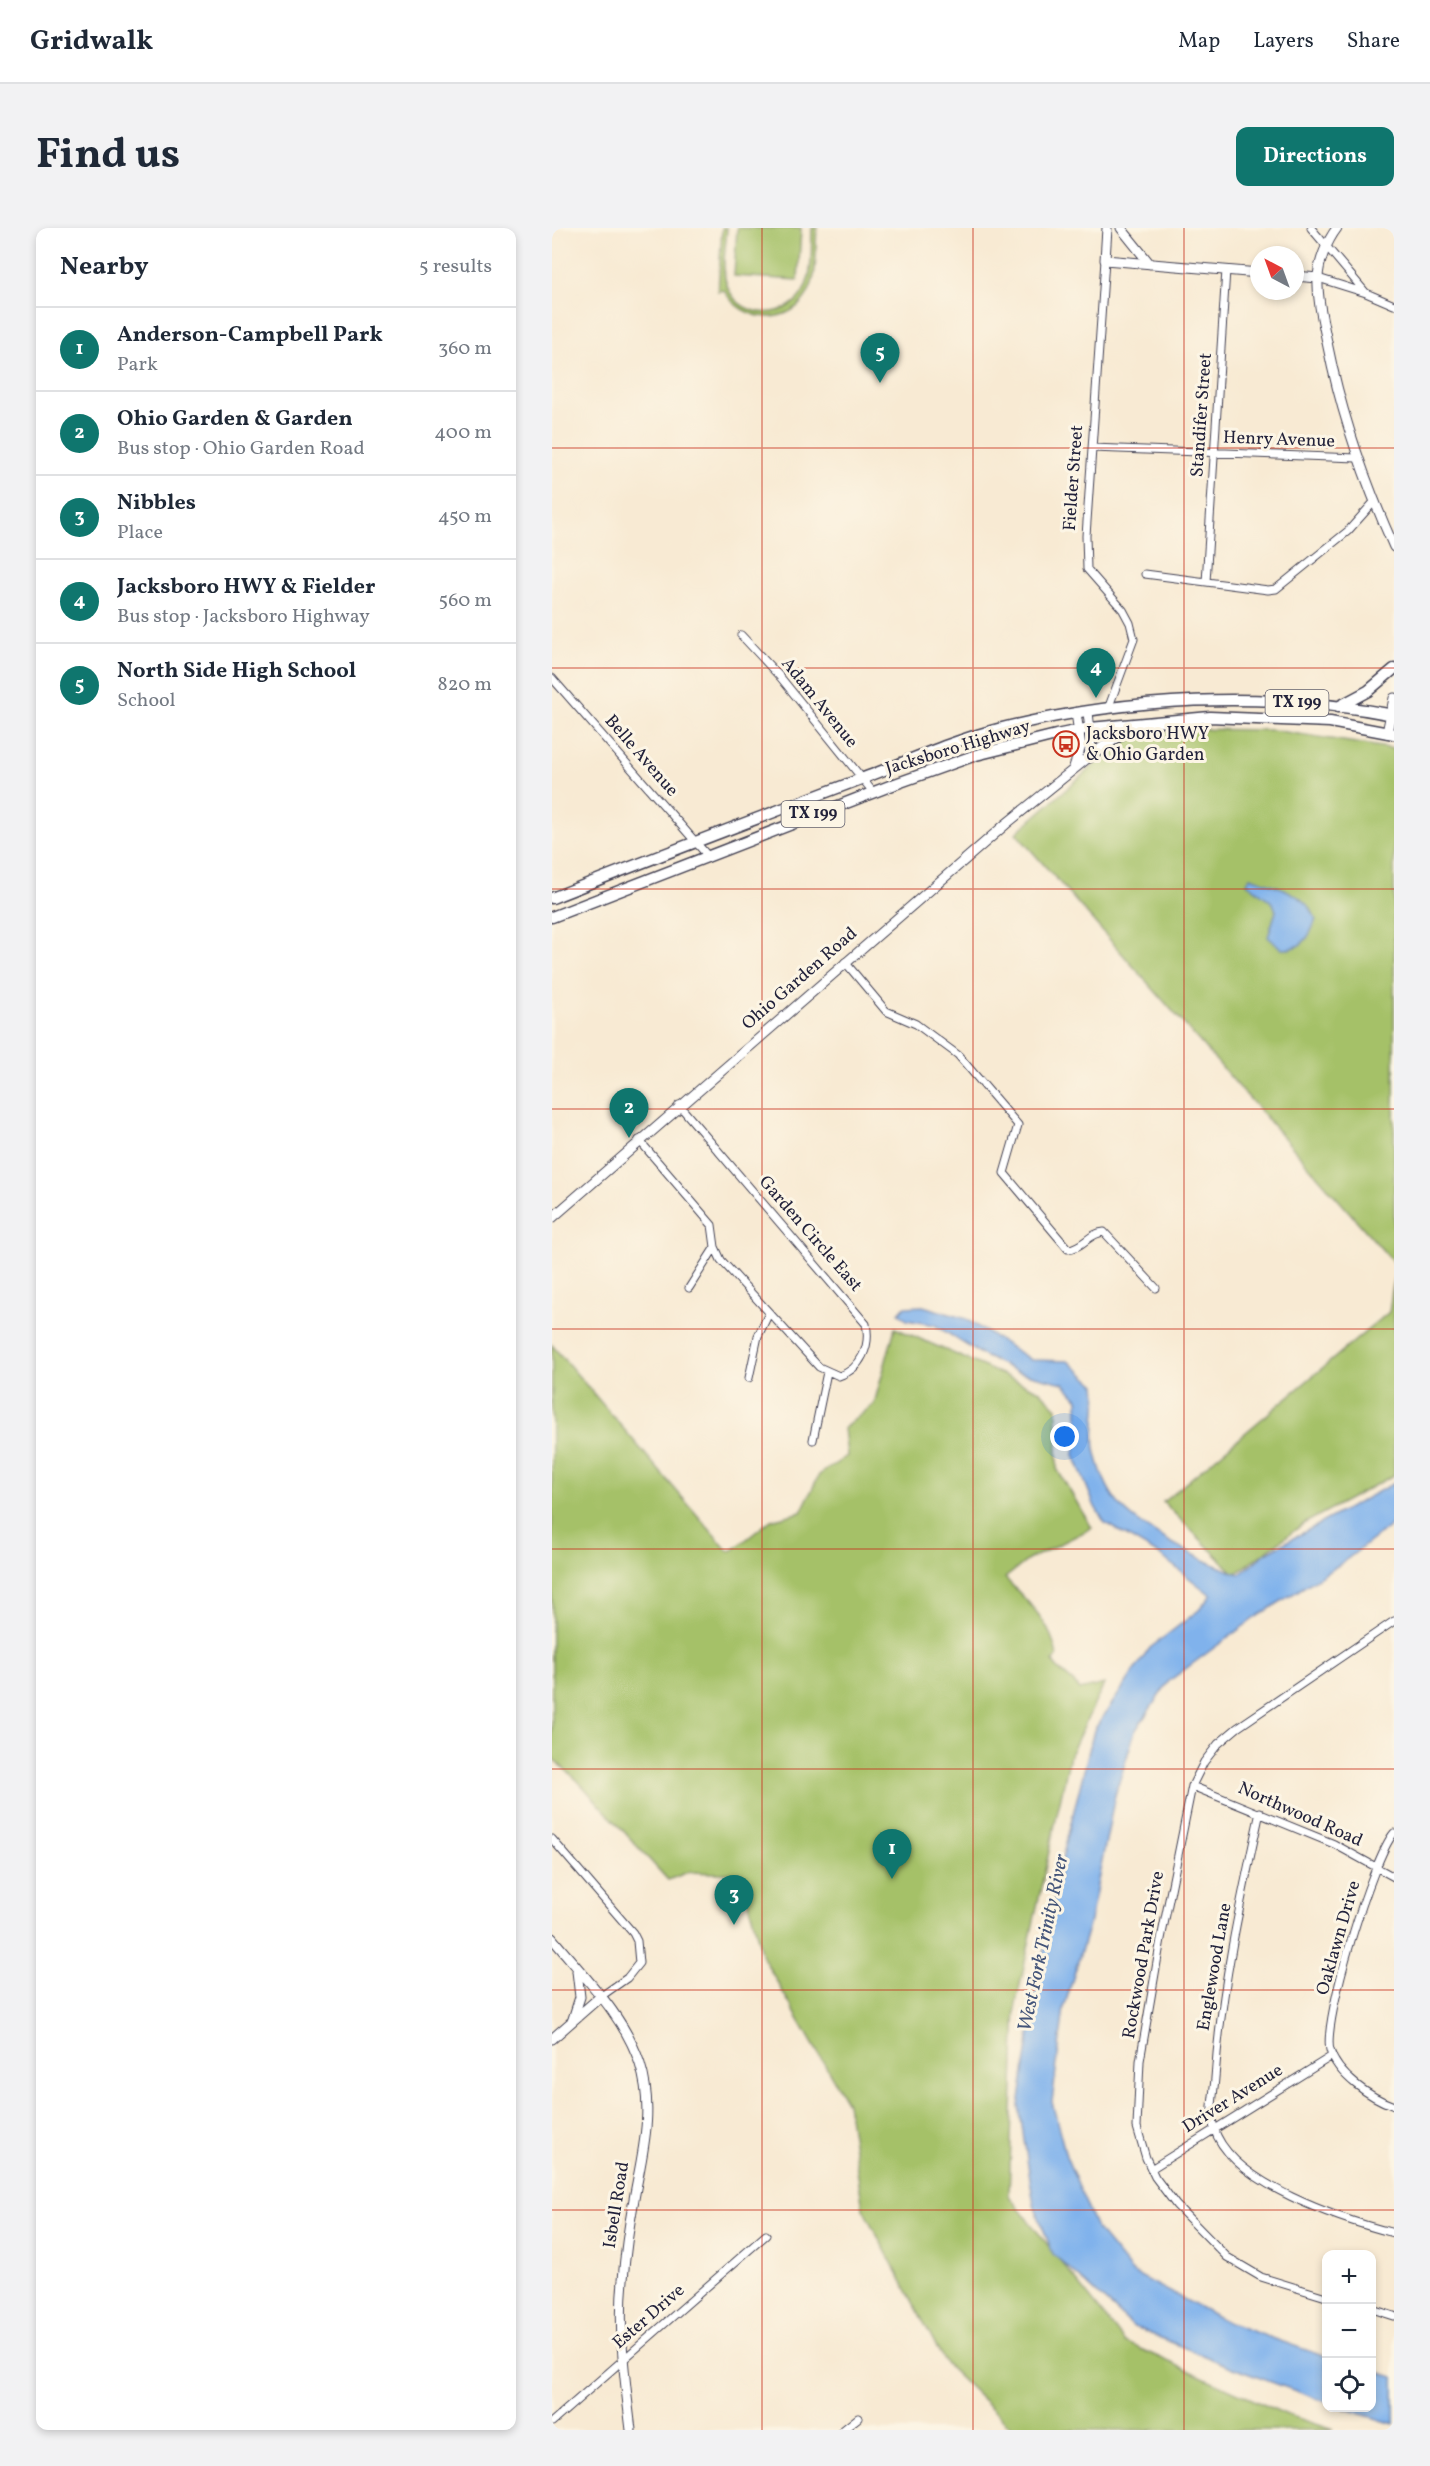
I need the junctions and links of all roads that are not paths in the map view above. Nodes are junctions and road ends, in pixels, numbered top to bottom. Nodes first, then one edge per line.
1 (1107, 228) edge
2 (1120, 228) edge
3 (1311, 228) edge
4 (1336, 228) edge
5 (1327, 246) junction
6 (1105, 260) junction
7 (1150, 264) junction
8 (1226, 270) junction
9 (1250, 272) edge
10 (1304, 277) edge
11 (1318, 278) junction
12 (1366, 293) junction
13 (1394, 305) edge
14 (1092, 448) junction
15 (1214, 452) junction
16 (1357, 458) junction
17 (1374, 502) junction
18 (1394, 547) edge
19 (1144, 574) dead end
20 (1206, 582) junction
21 (741, 635) dead end
22 (1394, 669) edge
23 (552, 678) edge
24 (1394, 698) edge
25 (1338, 707) junction
26 (1108, 710) junction
27 (1082, 712) junction
28 (1392, 715) edge
29 (1138, 724) junction
30 (1085, 729) junction
31 (1390, 733) edge
32 (1089, 757) junction
33 (1073, 770) junction
34 (862, 778) junction
35 (873, 792) junction
36 (696, 840) junction
37 (707, 855) junction
38 (552, 898) edge
39 (552, 917) edge
40 (845, 962) junction
41 (679, 1105) junction
42 (639, 1140) junction
43 (552, 1218) edge
44 (715, 1247) junction
45 (689, 1288) dead end
46 (1156, 1288) dead end
47 (769, 1313) junction
48 (827, 1372) junction
49 (749, 1378) dead end
50 (813, 1440) dead end
51 (1394, 1621) edge
52 (1192, 1786) junction
53 (1260, 1812) junction
54 (1394, 1833) edge
55 (552, 1839) edge
56 (1376, 1866) junction
57 (1394, 1878) edge
58 (552, 1938) edge
59 (575, 1966) junction
60 (600, 1997) junction
61 (573, 2021) junction
62 (552, 2039) edge
63 (1332, 2056) junction
64 (1394, 2106) edge
65 (1214, 2128) junction
66 (1151, 2169) junction
67 (1394, 2233) edge
68 (766, 2235) dead end
69 (1322, 2296) edge
70 (1376, 2311) edge
71 (1394, 2316) edge
72 (621, 2361) junction
73 (858, 2418) dead end
74 (552, 2422) edge
75 (631, 2430) edge
76 (843, 2430) edge

1 - 6 street, Fielder Street
2 - 7 street
3 - 5 street
4 - 5 street
5 - 11 street
5 - 12 street
6 - 7 street
6 - 14 street, Fielder Street
7 - 8 street
8 - 9 street
8 - 15 street, Standifer Street
10 - 11 street
11 - 12 street
11 - 16 street
12 - 13 street
14 - 15 street, Henry Avenue
14 - 26 street, Fielder Street
15 - 16 street, Henry Avenue
15 - 20 street, Standifer Street
16 - 17 street
17 - 18 street
17 - 20 street
19 - 20 street
21 - 34 street, Adam Avenue
22 - 25 main road
23 - 36 street, Belle Avenue
24 - 28 street
25 - 26 main road, Jacksboro Highway / TX 199
25 - 28 main road, Jacksboro Highway / TX 199
26 - 27 main road, Jacksboro Highway / TX 199
27 - 30 street
27 - 34 main road, Jacksboro Highway / TX 199
28 - 31 street
29 - 30 main road, Jacksboro Highway / TX 199
29 - 31 main road, Jacksboro Highway / TX 199
29 - 32 main road
30 - 32 street
30 - 33 street
30 - 35 main road, Jacksboro Highway / TX 199
32 - 33 street, Ohio Garden Road
33 - 40 street, Ohio Garden Road
34 - 35 street, Adam Avenue
34 - 36 main road, Jacksboro Highway / TX 199
35 - 37 main road, Jacksboro Highway / TX 199
36 - 37 street, Belle Avenue
36 - 38 main road, Jacksboro Highway / TX 199
37 - 39 main road, Jacksboro Highway / TX 199
40 - 41 street, Ohio Garden Road
40 - 46 street
41 - 42 street, Ohio Garden Road
41 - 48 street, Garden Circle East
42 - 43 street, Ohio Garden Road
42 - 44 street
44 - 45 street
44 - 47 street
47 - 48 street
47 - 49 street
48 - 50 street
51 - 52 street, Rockwood Park Drive
52 - 53 street, Northwood Road
52 - 66 street, Rockwood Park Drive
53 - 56 street, Northwood Road
53 - 65 street, Englewood Lane
54 - 56 street, Oaklawn Drive
55 - 60 street
56 - 57 street, Northwood Road
56 - 63 street, Oaklawn Drive
58 - 59 street
59 - 60 street
59 - 61 street
60 - 61 street
60 - 72 street, Isbell Road
61 - 62 street
63 - 64 street
63 - 65 street, Driver Avenue
65 - 66 street, Driver Avenue
65 - 67 street
66 - 69 street, Rockwood Park Drive
68 - 72 street, Ester Drive
70 - 71 street
72 - 74 street, Ester Drive
72 - 75 street, Isbell Road
73 - 76 street

